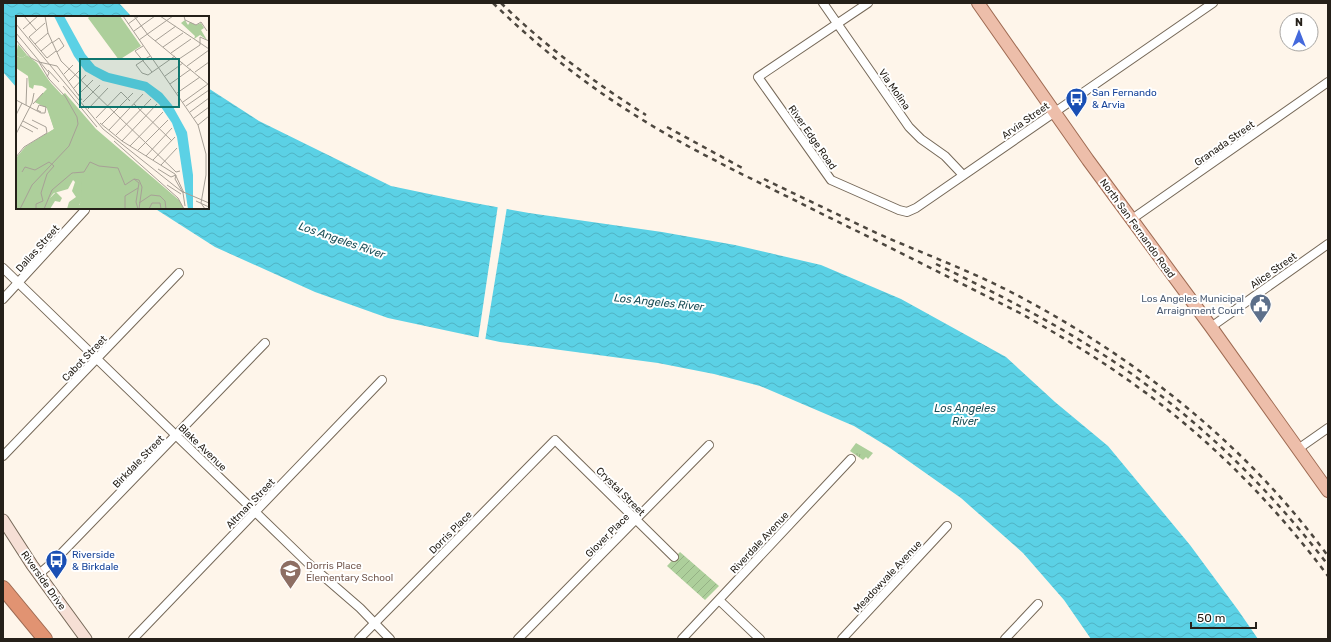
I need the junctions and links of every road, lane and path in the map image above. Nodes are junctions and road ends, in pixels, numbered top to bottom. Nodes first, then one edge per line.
1 (823, 3) edge
2 (868, 3) edge
3 (978, 3) edge
4 (1213, 3) edge
5 (838, 24) junction
6 (1328, 82) edge
7 (1054, 112) junction
8 (963, 175) junction
9 (85, 210) dead end
10 (907, 212) joint
11 (1132, 219) junction
12 (1328, 244) edge
13 (3, 268) edge
14 (179, 273) dead end
15 (19, 283) junction
16 (3, 299) edge
17 (1211, 328) junction
18 (266, 343) dead end
19 (97, 359) junction
20 (382, 380) dead end
21 (1328, 428) edge
22 (176, 436) junction
23 (555, 440) joint
24 (709, 445) dead end
25 (1298, 449) junction
26 (3, 456) edge
27 (851, 459) dead end
28 (1328, 491) edge
29 (256, 512) junction
30 (3, 520) edge
31 (636, 520) junction
32 (948, 526) dead end
33 (674, 557) dead end
34 (39, 574) junction
35 (3, 578) edge
36 (3, 588) edge
37 (719, 600) junction
38 (1038, 604) dead end
39 (374, 623) junction
40 (34, 625) junction
41 (45, 639) edge
42 (86, 639) edge
43 (133, 639) edge
44 (359, 639) edge
45 (390, 639) edge
46 (518, 639) edge
47 (682, 639) edge
48 (760, 639) edge
49 (842, 639) edge
50 (1005, 639) edge

1 - 5 street, Via Molina
2 - 5 street
3 - 7 main road, North San Fernando Road
4 - 7 street, Arvia Street
5 - 8 street, Via Molina
5 - 10 street, River Edge Road
6 - 11 street, Granada Street
7 - 8 street, Arvia Street
7 - 11 main road, North San Fernando Road
8 - 10 street, Arvia Street
9 - 15 street, Dallas Street
11 - 17 main road, North San Fernando Road
12 - 17 street, Alice Street
13 - 15 street, Blake Avenue
14 - 19 street, Cabot Street
15 - 16 street, Dallas Street
15 - 19 street, Blake Avenue
17 - 25 main road, North San Fernando Road
18 - 22 street, Birkdale Street
19 - 22 street, Blake Avenue
19 - 26 street, Cabot Street
20 - 29 street, Altman Street
21 - 25 street
22 - 29 street, Blake Avenue
22 - 34 street, Birkdale Street
23 - 31 street, Crystal Street
23 - 39 street, Dorris Place
24 - 31 street, Glover Place
25 - 28 main road, North San Fernando Road
27 - 37 street, Riverdale Avenue
29 - 39 street, Blake Avenue
29 - 43 street, Altman Street
30 - 34 main road, Riverside Drive
31 - 33 street, Crystal Street
31 - 46 street, Glover Place
32 - 49 street, Meadowvale Avenue
34 - 42 main road, Riverside Drive
35 - 40 highway
36 - 40 highway
37 - 47 street, Riverdale Avenue
37 - 48 street
38 - 50 street
39 - 44 street, Dorris Place
39 - 45 street, Blake Avenue
40 - 41 highway

